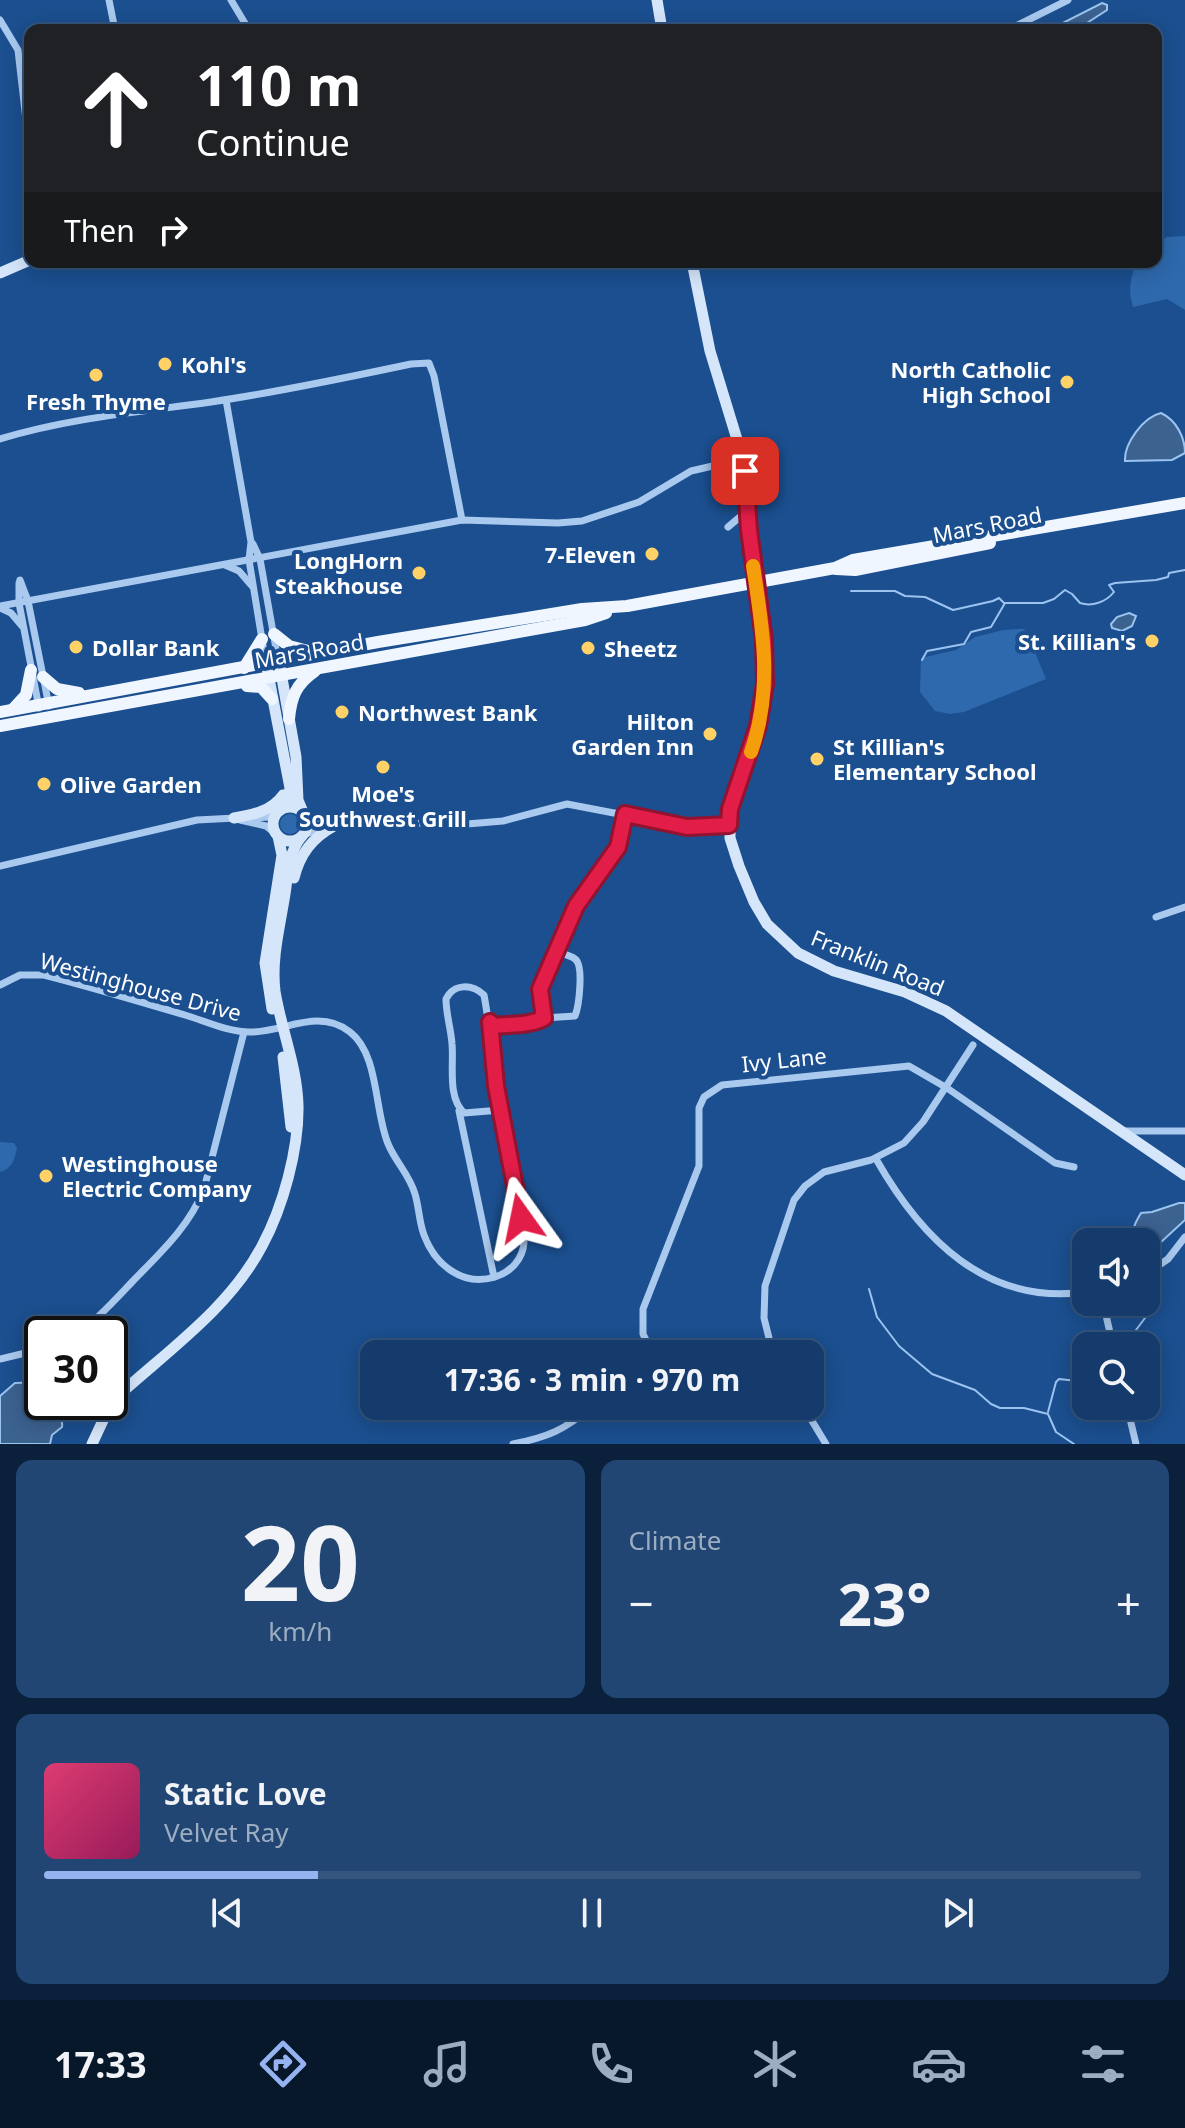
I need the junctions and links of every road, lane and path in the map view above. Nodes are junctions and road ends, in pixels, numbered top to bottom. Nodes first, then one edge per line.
1 (109, 0) edge
2 (231, 0) edge
3 (657, 0) edge
4 (1068, 0) edge
5 (0, 20) edge
6 (114, 24) edge
7 (245, 24) edge
8 (661, 24) edge
9 (1020, 24) edge
10 (24, 102) edge
11 (24, 263) edge
12 (693, 268) edge
13 (0, 273) edge
14 (226, 400) junction
15 (0, 439) edge
16 (743, 459) junction
17 (1185, 503) edge
18 (748, 510) junction
19 (462, 520) junction
20 (749, 526) junction
21 (251, 542) junction
22 (282, 554) junction
23 (260, 559) junction
24 (249, 560) junction
25 (223, 565) junction
26 (264, 578) junction
27 (756, 583) junction
28 (254, 589) junction
29 (51, 597) junction
30 (28, 601) junction
31 (19, 603) junction
32 (624, 606) junction
33 (0, 607) edge
34 (31, 617) junction
35 (23, 627) junction
36 (268, 636) junction
37 (319, 654) junction
38 (272, 662) junction
39 (244, 668) junction
40 (321, 668) junction
41 (37, 674) junction
42 (275, 676) junction
43 (90, 695) junction
44 (161, 696) junction
45 (272, 699) junction
46 (43, 704) junction
47 (5, 711) edge
48 (46, 718) junction
49 (289, 719) junction
50 (0, 726) edge
51 (286, 775) junction
52 (279, 811) junction
53 (304, 813) junction
54 (625, 814) junction
55 (234, 818) junction
56 (369, 824) junction
57 (729, 825) junction
58 (334, 826) junction
59 (277, 835) junction
60 (302, 836) junction
61 (0, 866) edge
62 (281, 894) junction
63 (1185, 907) edge
64 (1156, 917) dead end
65 (557, 951) junction
66 (275, 961) junction
67 (0, 985) edge
68 (544, 1018) junction
69 (490, 1022) junction
70 (279, 1026) junction
71 (972, 1028) junction
72 (244, 1032) junction
73 (991, 1041) junction
74 (973, 1045) junction
75 (947, 1088) junction
76 (459, 1108) junction
77 (501, 1110) junction
78 (1124, 1131) junction
79 (1185, 1131) edge
80 (876, 1159) junction
81 (1074, 1167) dead end
82 (1185, 1175) edge
83 (1185, 1237) edge
84 (1160, 1264) edge
85 (494, 1277) junction
86 (1072, 1293) edge
87 (100, 1316) edge
88 (646, 1340) edge
89 (768, 1340) edge
90 (24, 1353) edge
91 (0, 1359) edge
92 (574, 1420) edge
93 (811, 1420) edge
94 (1130, 1420) edge
95 (92, 1444) edge
96 (513, 1444) edge
97 (826, 1444) edge
98 (1136, 1444) edge

1 - 6 street
2 - 7 street
3 - 8 street
4 - 9 street
5 - 10 street
11 - 13 street
12 - 16 street, Franklin Road
14 - 15 street
14 - 19 street
14 - 21 street
16 - 18 street, Franklin Road
16 - 19 street
17 - 27 main road, Mars Road
18 - 20 street, Franklin Road
18 - 20 street
19 - 22 street
20 - 27 street, Franklin Road
21 - 23 street
21 - 24 street
22 - 23 street
22 - 26 street
23 - 24 street
23 - 26 street
24 - 25 street
24 - 28 street
25 - 28 street
25 - 29 street
26 - 36 street
27 - 32 main road, Mars Road
27 - 57 street, Franklin Road
28 - 36 street
29 - 30 street
29 - 34 street
30 - 31 street
30 - 31 street
30 - 34 street
31 - 33 street
31 - 35 street
32 - 37 main road, Mars Road
32 - 40 main road, Mars Road
33 - 35 street
34 - 41 street
35 - 41 street
36 - 37 main road
36 - 38 street
36 - 38 street
36 - 39 main road
37 - 38 main road, Mars Road
38 - 39 main road, Mars Road
38 - 42 street
39 - 43 main road, Mars Road
40 - 42 main road, Mars Road
40 - 49 main road
41 - 43 main road
41 - 46 street
41 - 46 street
41 - 47 main road
42 - 44 main road, Mars Road
42 - 45 street
42 - 49 street
43 - 46 main road, Mars Road
44 - 45 main road
44 - 48 main road, Mars Road
45 - 51 street
46 - 47 main road, Mars Road
46 - 48 street
48 - 50 main road, Mars Road
49 - 53 street
51 - 52 street
51 - 55 street
52 - 53 street
52 - 55 street
52 - 59 street
53 - 56 street
53 - 60 street
54 - 56 street
54 - 57 street
54 - 65 street
55 - 59 street
55 - 61 street
56 - 58 street
57 - 71 street, Franklin Road
58 - 60 street
58 - 66 street
59 - 60 street
59 - 62 street
60 - 62 street
62 - 66 street
62 - 70 street
63 - 64 street
65 - 68 street
65 - 68 street
66 - 70 street
67 - 72 street, Westinghouse Drive
68 - 69 street
69 - 76 street
69 - 77 street
70 - 72 street, Westinghouse Drive
70 - 85 street, Westinghouse Drive
70 - 95 street
71 - 73 street, Franklin Road
71 - 74 street
72 - 87 street
73 - 74 street
73 - 78 street, Franklin Road
74 - 75 street
75 - 80 street
75 - 81 street
75 - 88 street, Ivy Lane
76 - 77 street
76 - 85 street
77 - 85 street
78 - 79 street
78 - 82 street, Franklin Road
80 - 86 street
80 - 89 street
83 - 84 street
90 - 91 street
92 - 96 street
93 - 97 street
94 - 98 street

